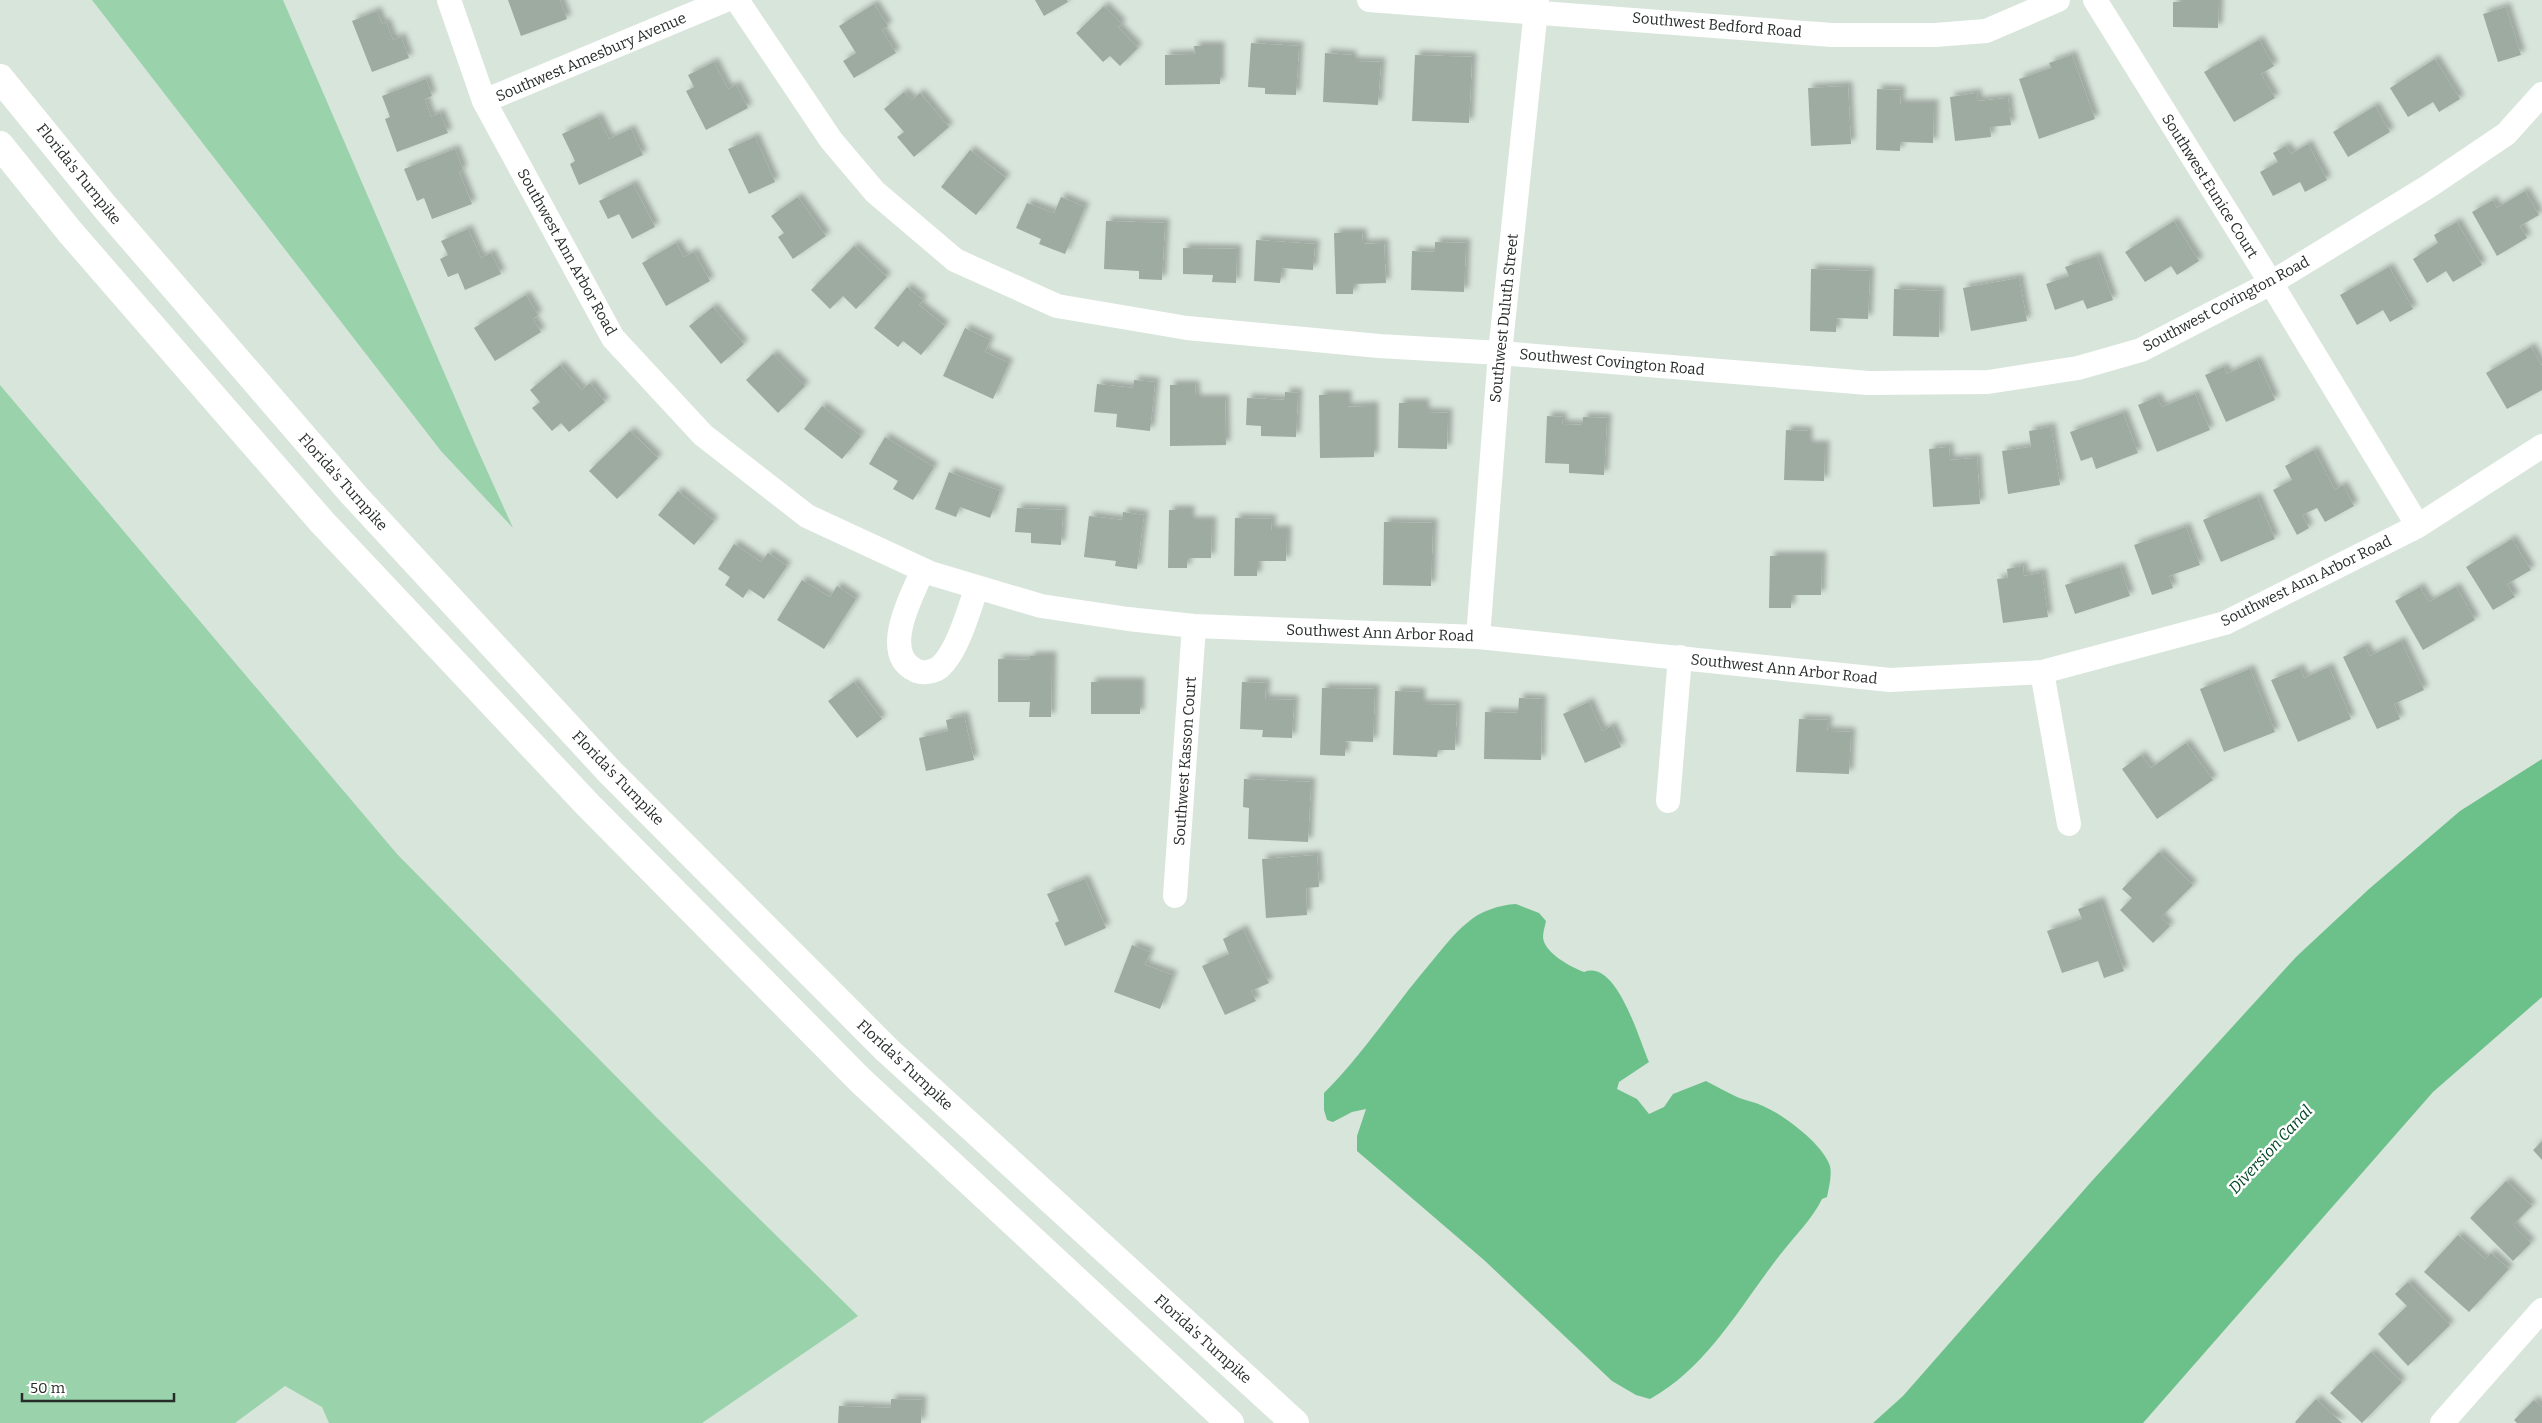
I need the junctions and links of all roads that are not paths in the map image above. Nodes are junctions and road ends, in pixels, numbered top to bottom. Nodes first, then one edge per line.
1 (449, 0) edge
2 (726, 0) edge
3 (737, 0) edge
4 (1369, 0) edge
5 (2058, 0) edge
6 (2095, 0) edge
7 (1536, 6) edge
8 (0, 78) edge
9 (2542, 94) edge
10 (484, 102) junction
11 (0, 145) edge
12 (2271, 283) junction
13 (1500, 353) junction
14 (2542, 446) edge
15 (2418, 526) junction
16 (923, 570) junction
17 (977, 587) junction
18 (1194, 626) junction
19 (1478, 636) junction
20 (1680, 657) junction
21 (2042, 672) junction
22 (1668, 801) dead end
23 (2069, 824) dead end
24 (1175, 896) dead end
25 (2542, 1310) edge
26 (1230, 1423) edge
27 (1295, 1423) edge
28 (2442, 1423) edge

1 - 10 street, Southwest Ann Arbor Road
2 - 10 street, Southwest Amesbury Avenue
3 - 13 street, Southwest Covington Road
4 - 7 street, Southwest Bedford Road
5 - 7 street, Southwest Bedford Road
6 - 12 street, Southwest Eunice Court
7 - 13 street, Southwest Duluth Street
8 - 27 highway, Florida's Turnpike
9 - 12 street, Southwest Covington Road
10 - 16 street, Southwest Ann Arbor Road
11 - 26 highway
12 - 13 street, Southwest Covington Road
12 - 15 street, Southwest Eunice Court
13 - 19 street, Southwest Duluth Street
14 - 15 street, Southwest Ann Arbor Road
15 - 21 street, Southwest Ann Arbor Road
16 - 17 street, Southwest Ann Arbor Road
16 - 17 street
17 - 18 street, Southwest Ann Arbor Road
18 - 19 street, Southwest Ann Arbor Road
18 - 24 street, Southwest Kasson Court
19 - 20 street, Southwest Ann Arbor Road
20 - 21 street, Southwest Ann Arbor Road
20 - 22 street
21 - 23 street
25 - 28 street

